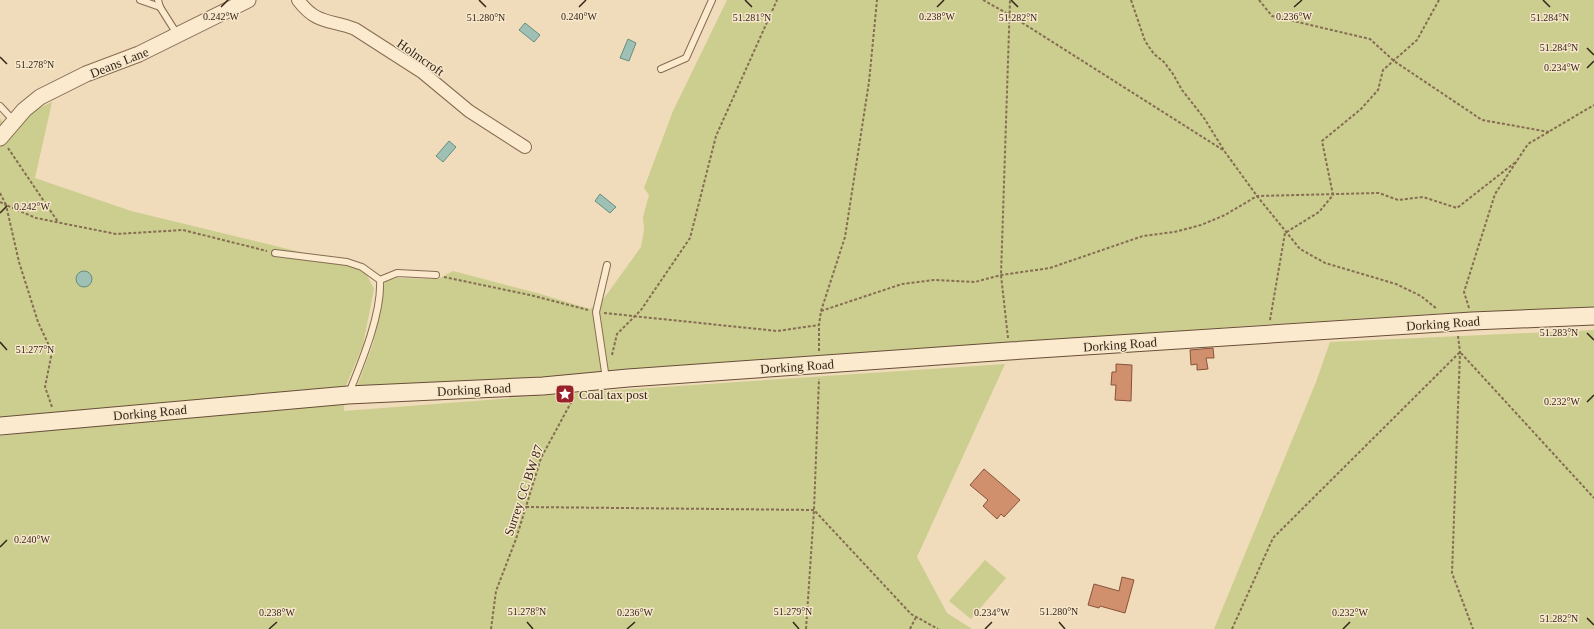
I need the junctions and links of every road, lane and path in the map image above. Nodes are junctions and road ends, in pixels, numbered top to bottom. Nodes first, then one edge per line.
1 (140, 0) edge
2 (158, 0) edge
3 (248, 0) edge
4 (298, 0) edge
5 (712, 0) edge
6 (777, 0) edge
7 (877, 0) edge
8 (983, 0) edge
9 (1010, 0) edge
10 (1130, 0) edge
11 (1259, 0) edge
12 (1439, 0) edge
13 (160, 7) junction
14 (1010, 15) junction
15 (178, 35) junction
16 (1394, 61) junction
17 (661, 69) dead end
18 (1594, 105) edge
19 (0, 106) edge
20 (14, 121) junction
21 (1549, 132) junction
22 (0, 138) edge
23 (525, 147) dead end
24 (1225, 152) junction
25 (1517, 161) junction
26 (0, 193) edge
27 (1333, 195) junction
28 (1257, 196) junction
29 (0, 202) edge
30 (6, 206) junction
31 (58, 222) junction
32 (1286, 233) junction
33 (275, 253) joint
34 (607, 265) dead end
35 (436, 275) joint
36 (1002, 275) junction
37 (380, 280) junction
38 (1438, 310) dead end
39 (821, 311) junction
40 (596, 312) junction
41 (1594, 316) edge
42 (632, 318) junction
43 (1464, 322) junction
44 (819, 325) junction
45 (1267, 335) junction
46 (1010, 351) junction
47 (1460, 352) junction
48 (611, 358) dead end
49 (820, 365) junction
50 (606, 381) junction
51 (580, 394) dead end
52 (348, 395) junction
53 (57, 421) junction
54 (0, 426) edge
55 (1594, 498) edge
56 (526, 507) junction
57 (814, 510) junction
58 (916, 617) junction
59 (491, 629) edge
60 (806, 629) edge
61 (910, 629) edge
62 (938, 629) edge
63 (1232, 629) edge
64 (1473, 629) edge

1 - 13 lane
2 - 13 lane
3 - 15 street, Deans Lane
4 - 23 street, Holmcroft
5 - 17 lane
6 - 42 path
7 - 39 path
8 - 14 path
9 - 14 path
10 - 24 path
11 - 16 path
12 - 16 path
13 - 15 lane
14 - 24 path
14 - 36 path
15 - 20 street, Deans Lane
16 - 21 path
16 - 27 path
18 - 21 path
19 - 20 lane
20 - 22 street, Deans Lane
21 - 25 path
22 - 31 path
24 - 28 path
25 - 27 path
25 - 43 path
26 - 30 path
27 - 28 path
27 - 32 path
28 - 32 path
28 - 36 path
29 - 30 path
30 - 31 path
30 - 53 path
31 - 33 path
32 - 38 path
32 - 45 path
33 - 37 lane
34 - 40 lane
35 - 37 lane
35 - 40 path
36 - 39 path
36 - 46 path
37 - 52 lane
39 - 44 path
40 - 42 path
40 - 50 lane
41 - 43 main road, Dorking Road
42 - 44 path
42 - 48 path
43 - 45 main road, Dorking Road
43 - 47 path
44 - 49 path
45 - 46 main road, Dorking Road
46 - 49 main road, Dorking Road
47 - 55 path
47 - 63 path
47 - 64 path
49 - 50 main road, Dorking Road
49 - 57 path
50 - 52 main road, Dorking Road
51 - 56 path, Surrey CC BW 87
52 - 53 main road, Dorking Road
53 - 54 main road, Dorking Road
56 - 57 path
56 - 59 path, Surrey CC BW 87
57 - 58 path
57 - 60 path
58 - 61 path
58 - 62 path

